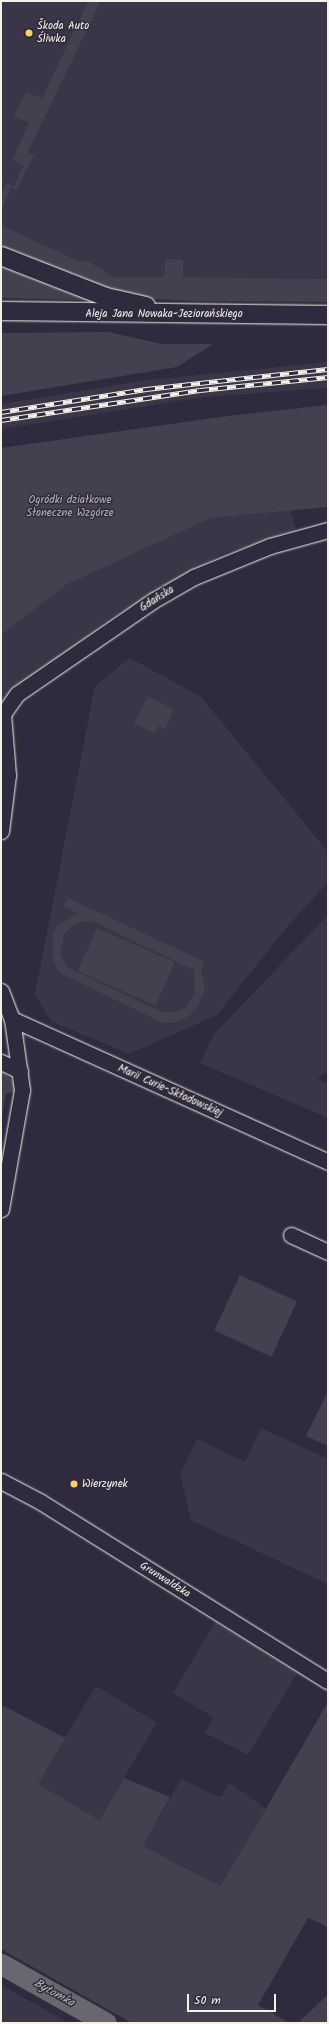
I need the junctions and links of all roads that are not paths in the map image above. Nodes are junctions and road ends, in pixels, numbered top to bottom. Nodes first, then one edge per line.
1 (1, 256) edge
2 (1, 311) edge
3 (202, 314) junction
4 (328, 314) edge
5 (1, 323) edge
6 (328, 326) edge
7 (328, 530) edge
8 (1, 831) edge
9 (1, 991) edge
10 (12, 1019) junction
11 (1, 1062) edge
12 (20, 1070) junction
13 (328, 1162) edge
14 (1, 1209) edge
15 (291, 1235) dead end
16 (328, 1252) edge
17 (1, 1481) edge
18 (328, 1681) edge

1 - 3 main road
2 - 3 main road, Aleja Jana Nowaka-Jeziorańskiego
3 - 4 main road, Aleja Jana Nowaka-Jeziorańskiego
5 - 6 main road, Aleja Jana Nowaka-Jeziorańskiego
7 - 8 street, Gdańska
9 - 10 street
10 - 12 street
10 - 13 street, Marii Curie-Skłodowskiej
11 - 12 street
12 - 14 street
15 - 16 street
17 - 18 street, Grunwaldzka

